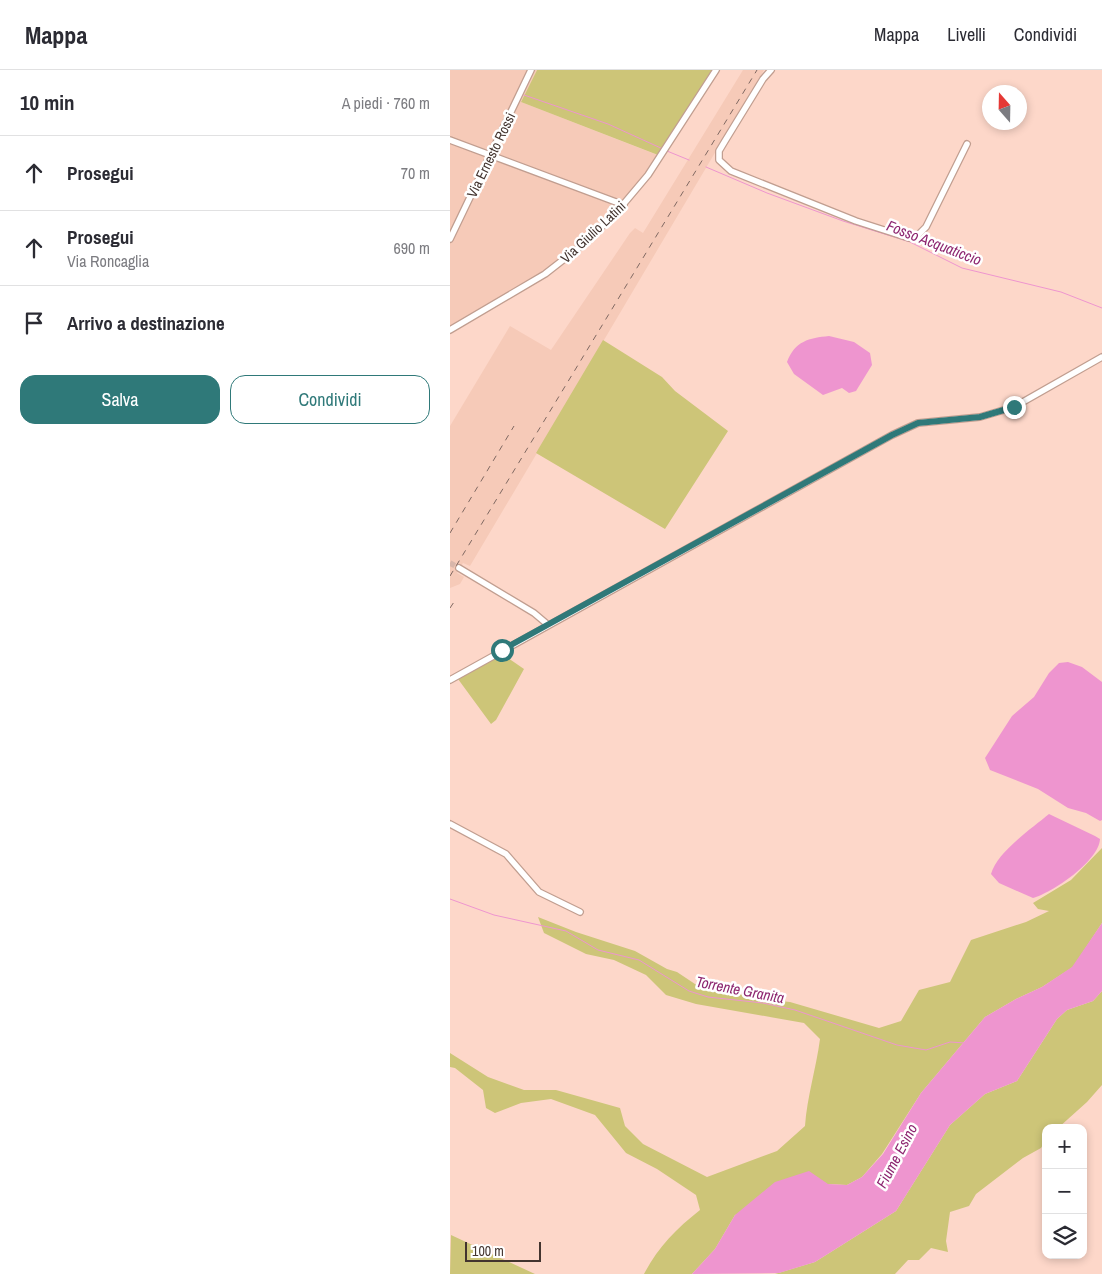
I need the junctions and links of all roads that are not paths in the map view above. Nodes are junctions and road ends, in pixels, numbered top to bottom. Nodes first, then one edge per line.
1 (531, 70) edge
2 (716, 70) edge
3 (771, 70) edge
4 (450, 140) edge
5 (967, 144) dead end
6 (491, 155) junction
7 (624, 205) junction
8 (450, 239) edge
9 (450, 330) edge
10 (1102, 357) edge
11 (459, 568) tunnel mouth
12 (547, 624) junction
13 (450, 680) edge
14 (450, 824) edge
15 (580, 912) dead end

1 - 6 street, Via Ernesto Rossi
2 - 7 street, Via Giulio Latini
3 - 5 street
4 - 6 street
6 - 7 street
6 - 8 street, Via Ernesto Rossi
7 - 9 street, Via Giulio Latini
10 - 12 street
11 - 12 street
12 - 13 street
14 - 15 street

